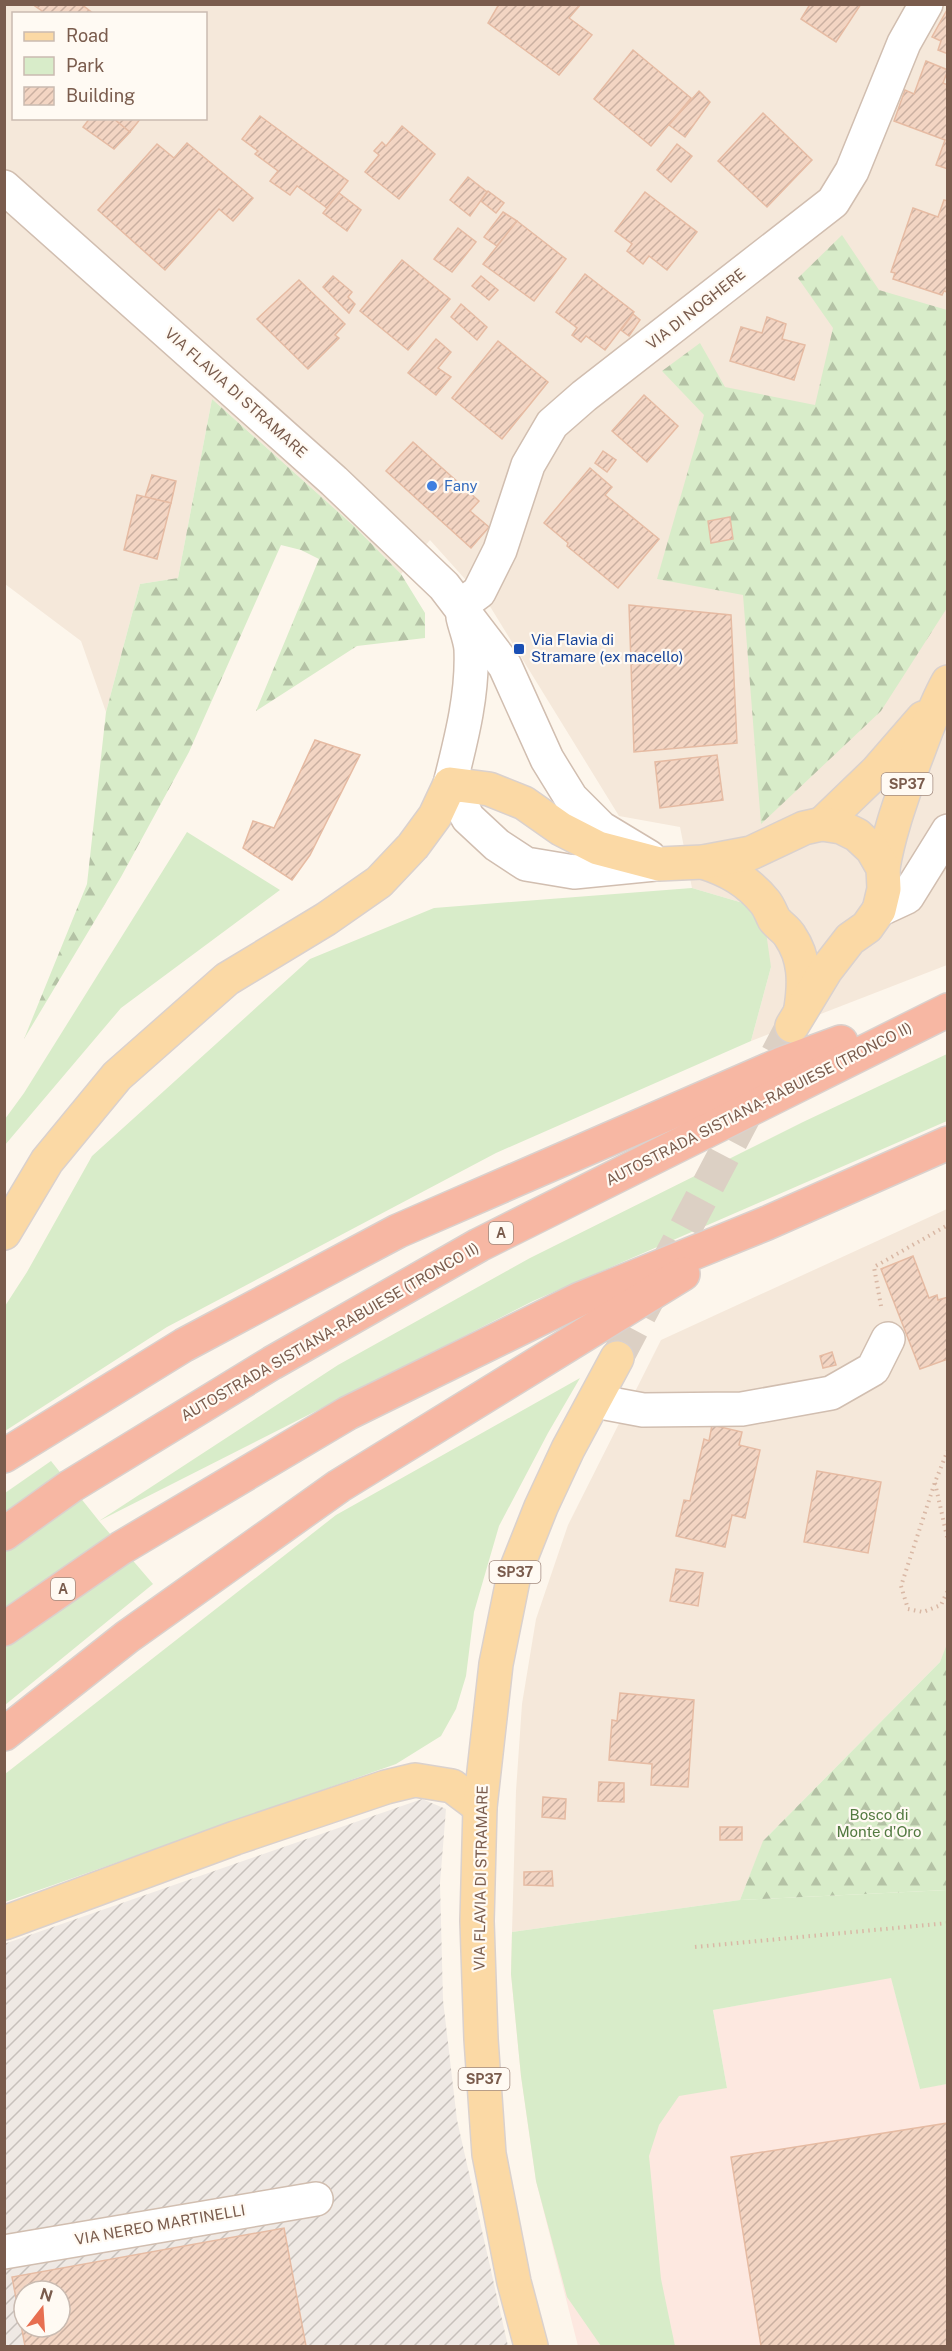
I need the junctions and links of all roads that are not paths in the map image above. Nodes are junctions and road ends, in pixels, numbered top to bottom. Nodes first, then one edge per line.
1 (926, 4) edge
2 (4, 188) edge
3 (460, 606) junction
4 (942, 693) edge
5 (450, 784) junction
6 (822, 824) junction
7 (948, 831) edge
8 (787, 837) junction
9 (703, 862) junction
10 (659, 864) junction
11 (883, 868) junction
12 (766, 904) junction
13 (879, 910) junction
14 (790, 935) junction
15 (850, 939) junction
16 (948, 1004) edge
17 (948, 1010) edge
18 (948, 1143) edge
19 (767, 1223) junction
20 (4, 1233) edge
21 (888, 1339) road end
22 (617, 1358) tunnel mouth
23 (595, 1401) junction
24 (4, 1456) edge
25 (4, 1534) edge
26 (4, 1629) edge
27 (4, 1734) edge
28 (480, 1807) junction
29 (4, 1923) edge
30 (316, 2199) dead end
31 (4, 2252) edge
32 (531, 2346) edge

1 - 3 street, VIA DI NOGHERE
2 - 3 street, VIA FLAVIA DI STRAMARE
3 - 5 street
3 - 10 street, VIA FLAVIA DI STRAMARE
4 - 6 main road, SP37
4 - 11 main road, SP37
5 - 10 main road
5 - 10 street
5 - 20 main road
6 - 8 main road, SP37
6 - 11 main road
7 - 13 street
8 - 9 main road
8 - 12 main road
9 - 10 main road
9 - 12 main road
11 - 13 main road, SP37
12 - 14 main road
13 - 15 main road
14 - 15 main road
14 - 15 main road
16 - 24 highway
17 - 25 highway, AUTOSTRADA SISTIANA-RABUIESE (TRONCO II) / A
18 - 19 highway, A
19 - 26 highway, A
19 - 27 highway
21 - 23 street
22 - 23 main road, VIA FLAVIA DI STRAMARE / SP37
23 - 28 main road, VIA FLAVIA DI STRAMARE / SP37
28 - 29 main road
28 - 32 main road, VIA FLAVIA DI STRAMARE / SP37
30 - 31 street, VIA NEREO MARTINELLI

